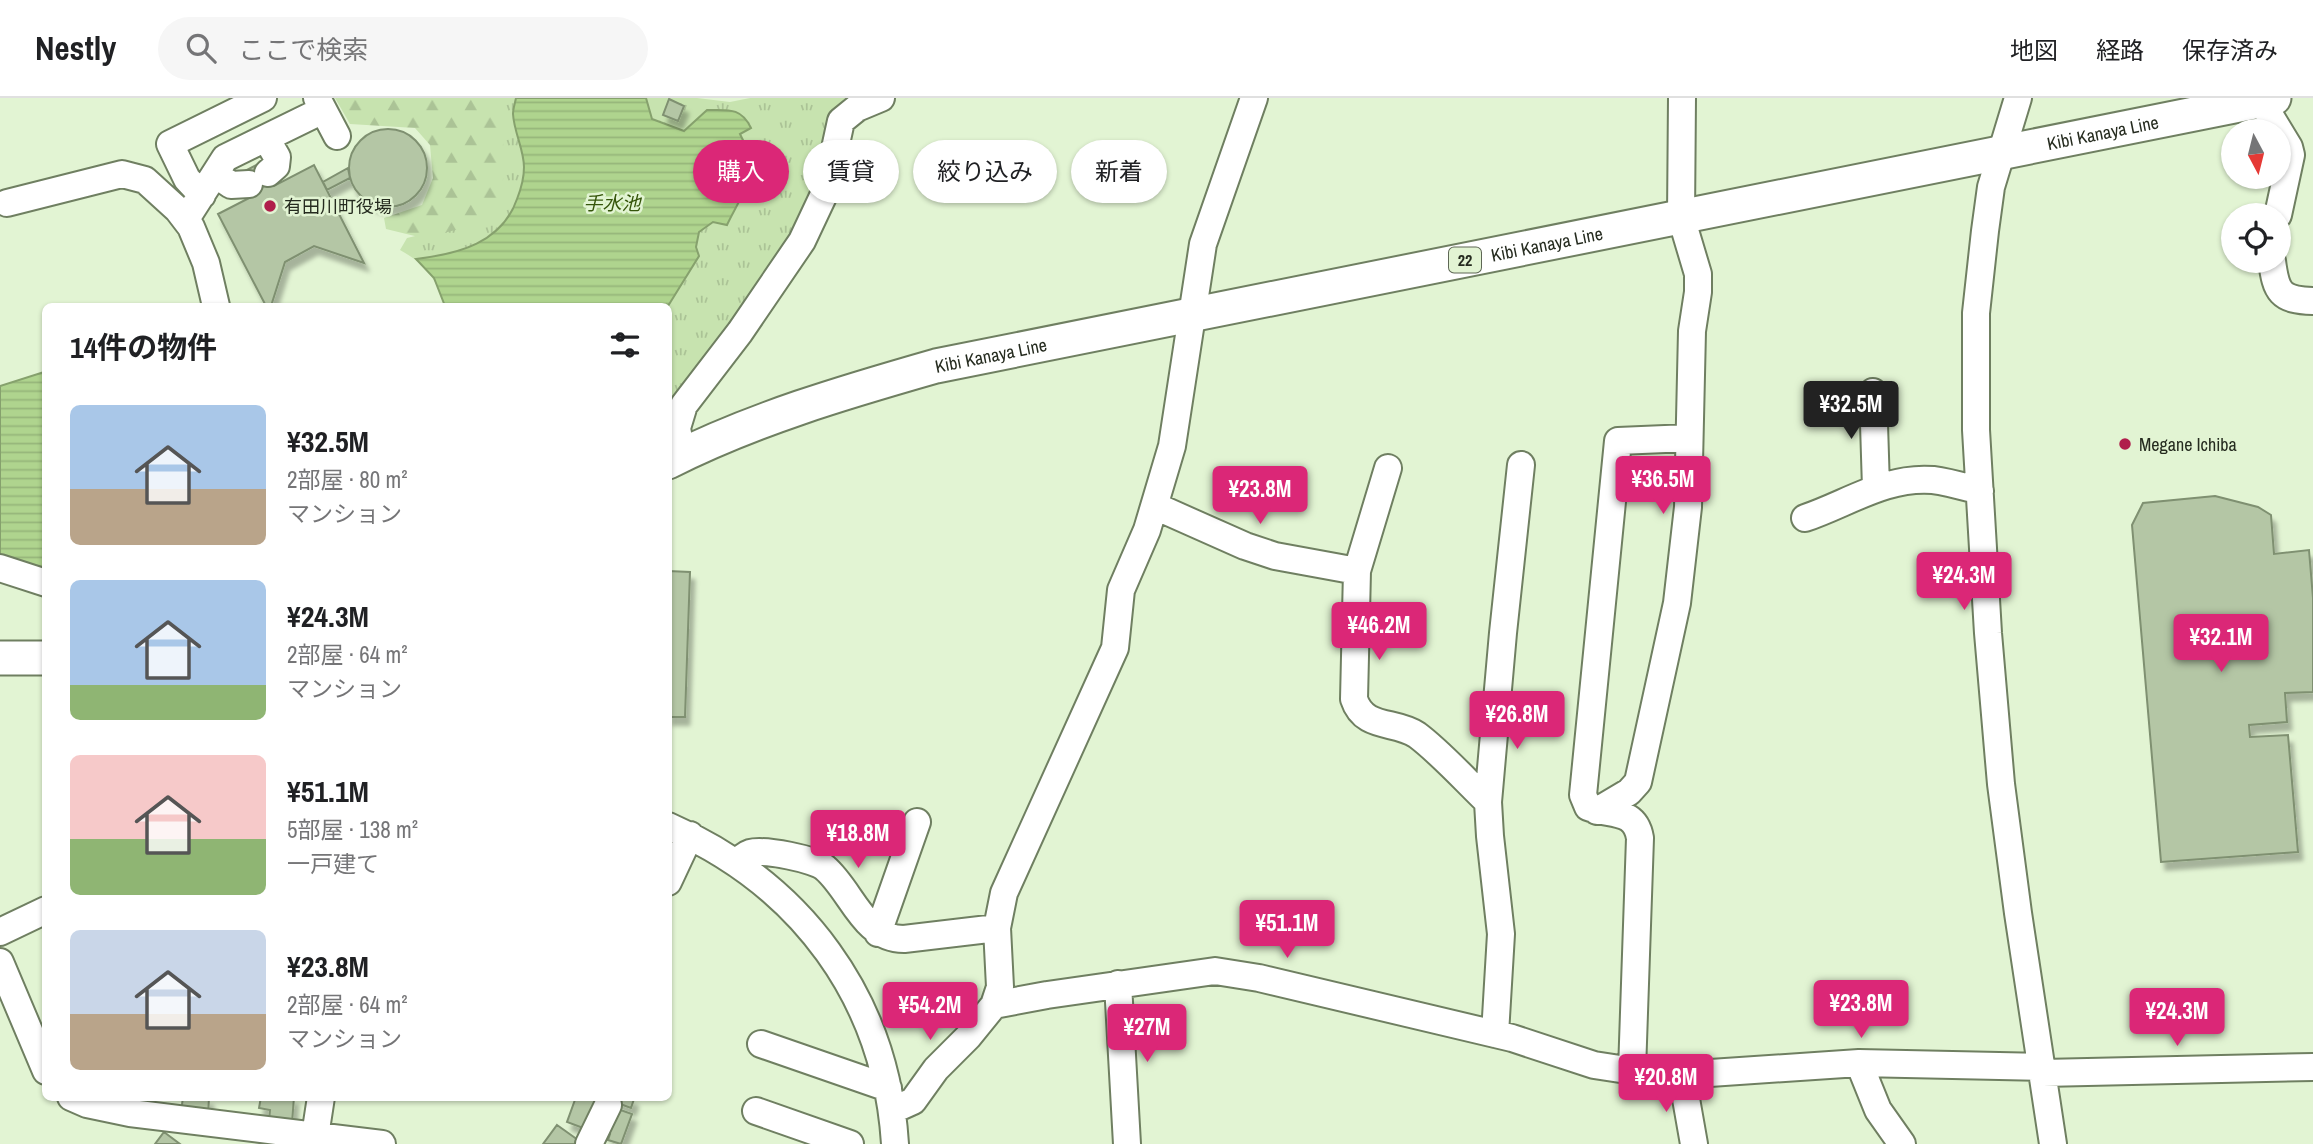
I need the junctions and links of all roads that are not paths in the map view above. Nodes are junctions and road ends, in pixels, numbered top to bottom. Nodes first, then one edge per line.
1 (262, 98) edge
2 (881, 98) edge
3 (1254, 98) edge
4 (1682, 98) edge
5 (2018, 98) edge
6 (2267, 99) edge
7 (2227, 103) edge
8 (320, 104) edge
9 (337, 136) dead end
10 (266, 138) junction
11 (2001, 152) junction
12 (208, 184) junction
13 (8, 203) dead end
14 (2281, 203) edge
15 (1681, 217) junction
16 (186, 219) junction
17 (2274, 273) edge
18 (2313, 301) edge
19 (215, 303) edge
20 (1193, 314) junction
21 (1873, 392) dead end
22 (1689, 438) junction
23 (675, 459) edge
24 (1521, 465) dead end
25 (1388, 468) dead end
26 (1876, 488) junction
27 (1980, 491) junction
28 (1155, 506) junction
29 (1805, 518) dead end
30 (0, 569) edge
31 (1357, 571) junction
32 (42, 582) edge
33 (0, 658) edge
34 (42, 658) edge
35 (1489, 802) junction
36 (1597, 811) junction
37 (917, 822) dead end
38 (679, 830) edge
39 (672, 863) edge
40 (738, 863) junction
41 (42, 912) edge
42 (997, 928) junction
43 (0, 932) edge
44 (878, 933) junction
45 (0, 962) edge
46 (1118, 984) junction
47 (994, 1006) junction
48 (1495, 1034) junction
49 (761, 1044) dead end
50 (42, 1062) edge
51 (1859, 1063) junction
52 (2313, 1067) edge
53 (2042, 1070) junction
54 (1632, 1071) junction
55 (1682, 1076) junction
56 (890, 1099) junction
57 (80, 1101) edge
58 (320, 1101) edge
59 (608, 1105) dead end
60 (756, 1111) dead end
61 (315, 1136) junction
62 (382, 1144) edge
63 (589, 1144) edge
64 (850, 1144) edge
65 (895, 1144) edge
66 (1128, 1144) edge
67 (1694, 1144) edge
68 (1902, 1144) edge
69 (2053, 1144) edge

1 - 12 street
2 - 23 street
3 - 20 street
4 - 15 street
5 - 11 street
6 - 7 main road, Kibi Kanaya Line / 22
6 - 14 street
7 - 11 main road, Kibi Kanaya Line / 22
8 - 9 street
8 - 10 street
10 - 12 street
10 - 12 street
11 - 15 main road, Kibi Kanaya Line / 22
11 - 27 street
12 - 16 street
13 - 16 street
15 - 20 main road, Kibi Kanaya Line / 22
15 - 22 street
16 - 19 street
17 - 18 street
20 - 23 main road, Kibi Kanaya Line / 22
20 - 28 street
21 - 26 street
22 - 36 street
22 - 36 street
24 - 35 street
25 - 31 street
26 - 27 street
26 - 29 street
27 - 53 street
28 - 31 street
28 - 42 street
30 - 32 street
31 - 35 street
33 - 34 main road
35 - 48 street
36 - 54 street
37 - 44 street
38 - 39 street
38 - 40 street
40 - 44 street
40 - 56 street
41 - 43 street
42 - 44 street
42 - 47 street
45 - 50 street
46 - 47 street
46 - 48 street
46 - 66 street
47 - 56 street
48 - 54 street
49 - 56 street
51 - 53 street
51 - 55 street
51 - 68 street
52 - 53 street
53 - 69 street
54 - 55 street
55 - 67 street
56 - 65 street
57 - 61 street
58 - 61 street
59 - 63 street
60 - 64 street
61 - 62 street

